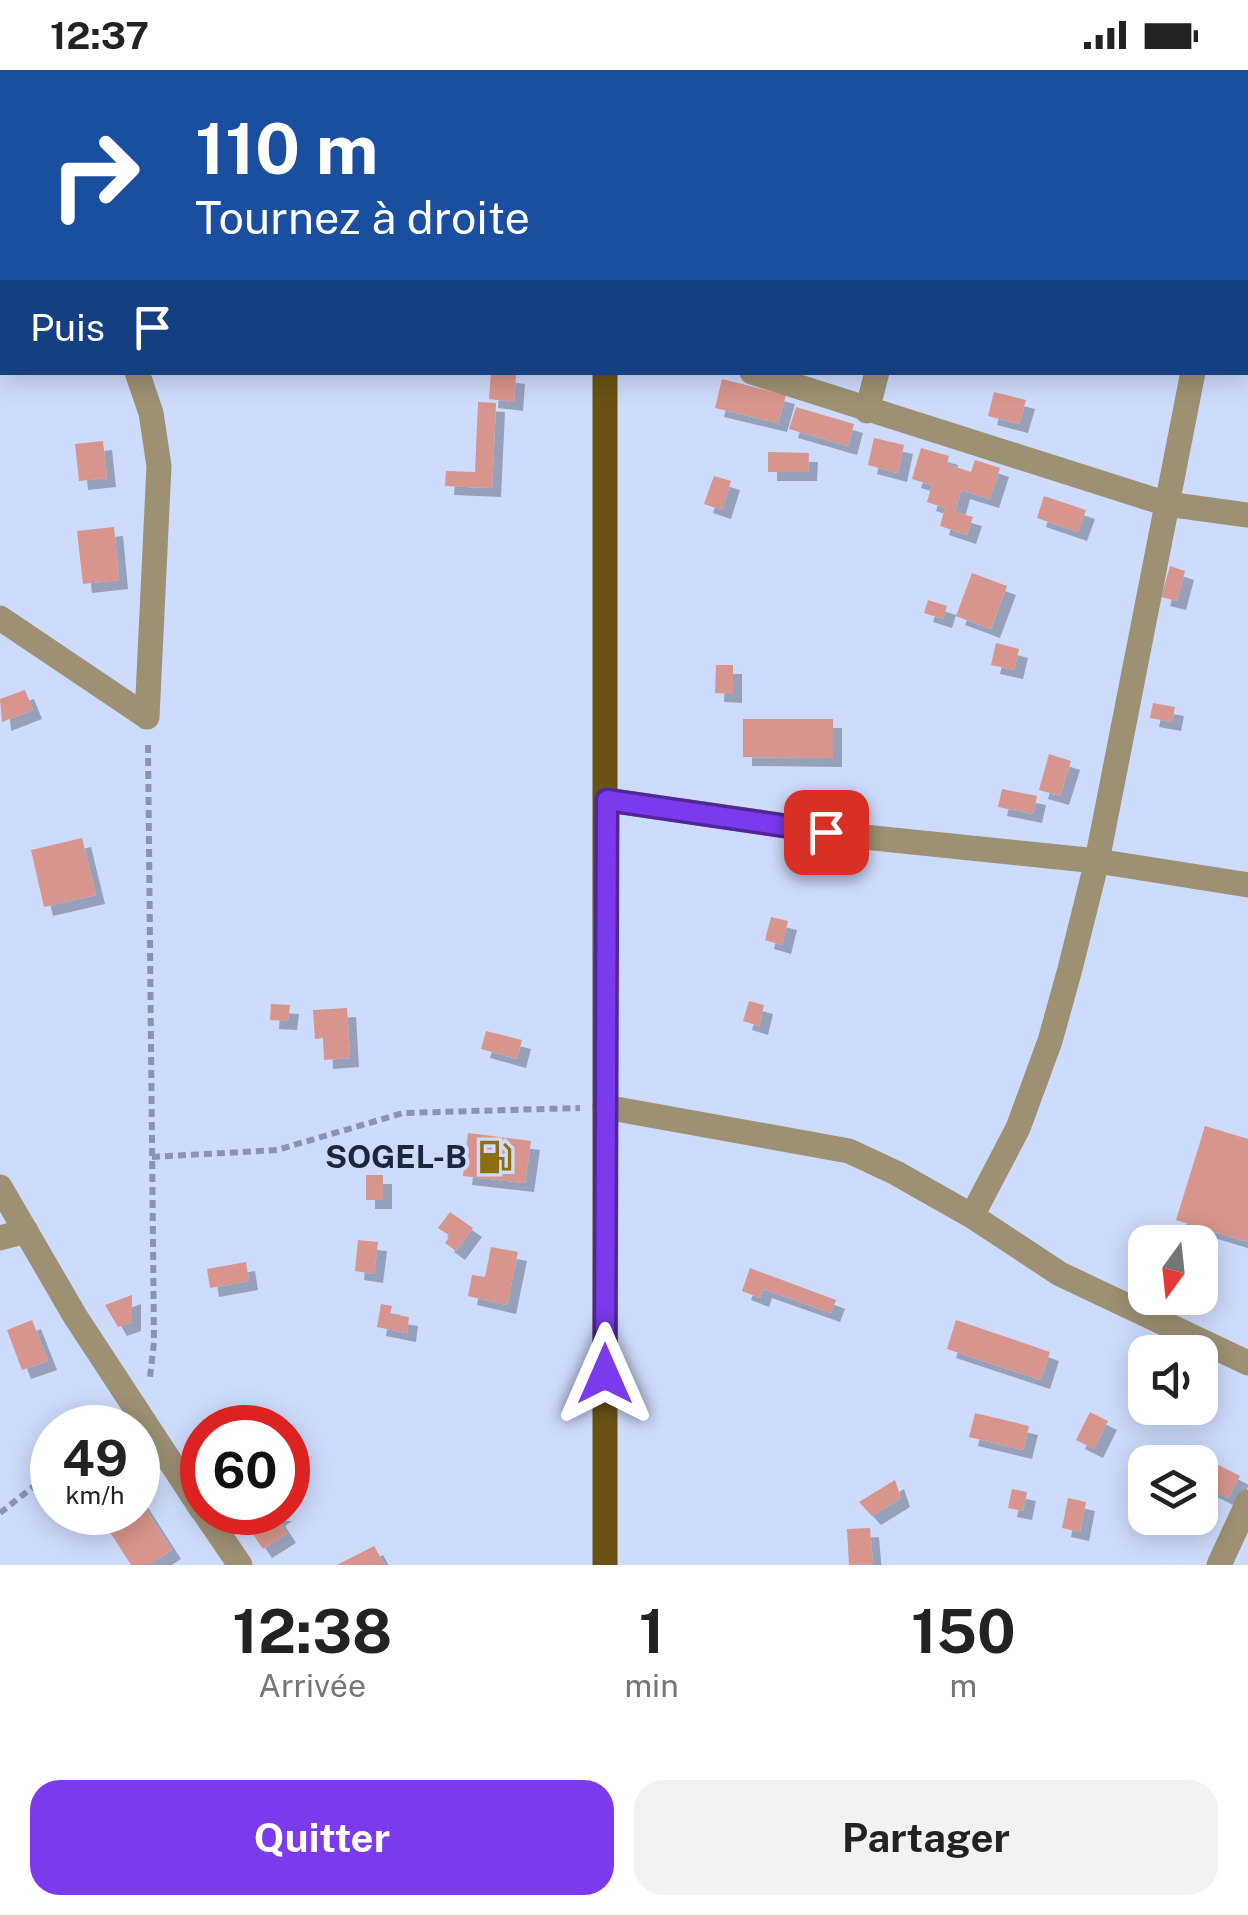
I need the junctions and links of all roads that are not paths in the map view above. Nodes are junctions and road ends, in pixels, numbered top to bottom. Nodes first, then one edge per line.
1 (138, 375) edge
2 (604, 375) edge
3 (761, 375) edge
4 (876, 375) edge
5 (1193, 375) edge
6 (867, 411) junction
7 (1167, 504) junction
8 (1248, 515) edge
9 (0, 618) edge
10 (607, 800) junction
11 (1098, 861) junction
12 (1248, 885) edge
13 (605, 1107) junction
14 (0, 1186) edge
15 (972, 1216) junction
16 (26, 1231) junction
17 (0, 1238) edge
18 (1248, 1363) edge
19 (180, 1477) edge
20 (1248, 1502) edge
21 (219, 1535) edge
22 (240, 1565) edge
23 (605, 1565) edge
24 (1219, 1565) edge

1 - 9 street
2 - 10 main road
3 - 6 street
4 - 6 street
5 - 7 street
6 - 7 street
7 - 8 street
7 - 11 street
10 - 11 street
10 - 13 main road
11 - 12 street
11 - 15 street
13 - 15 street
13 - 23 main road
14 - 16 street
15 - 18 street
16 - 17 street
16 - 19 street
20 - 24 street
21 - 22 street

